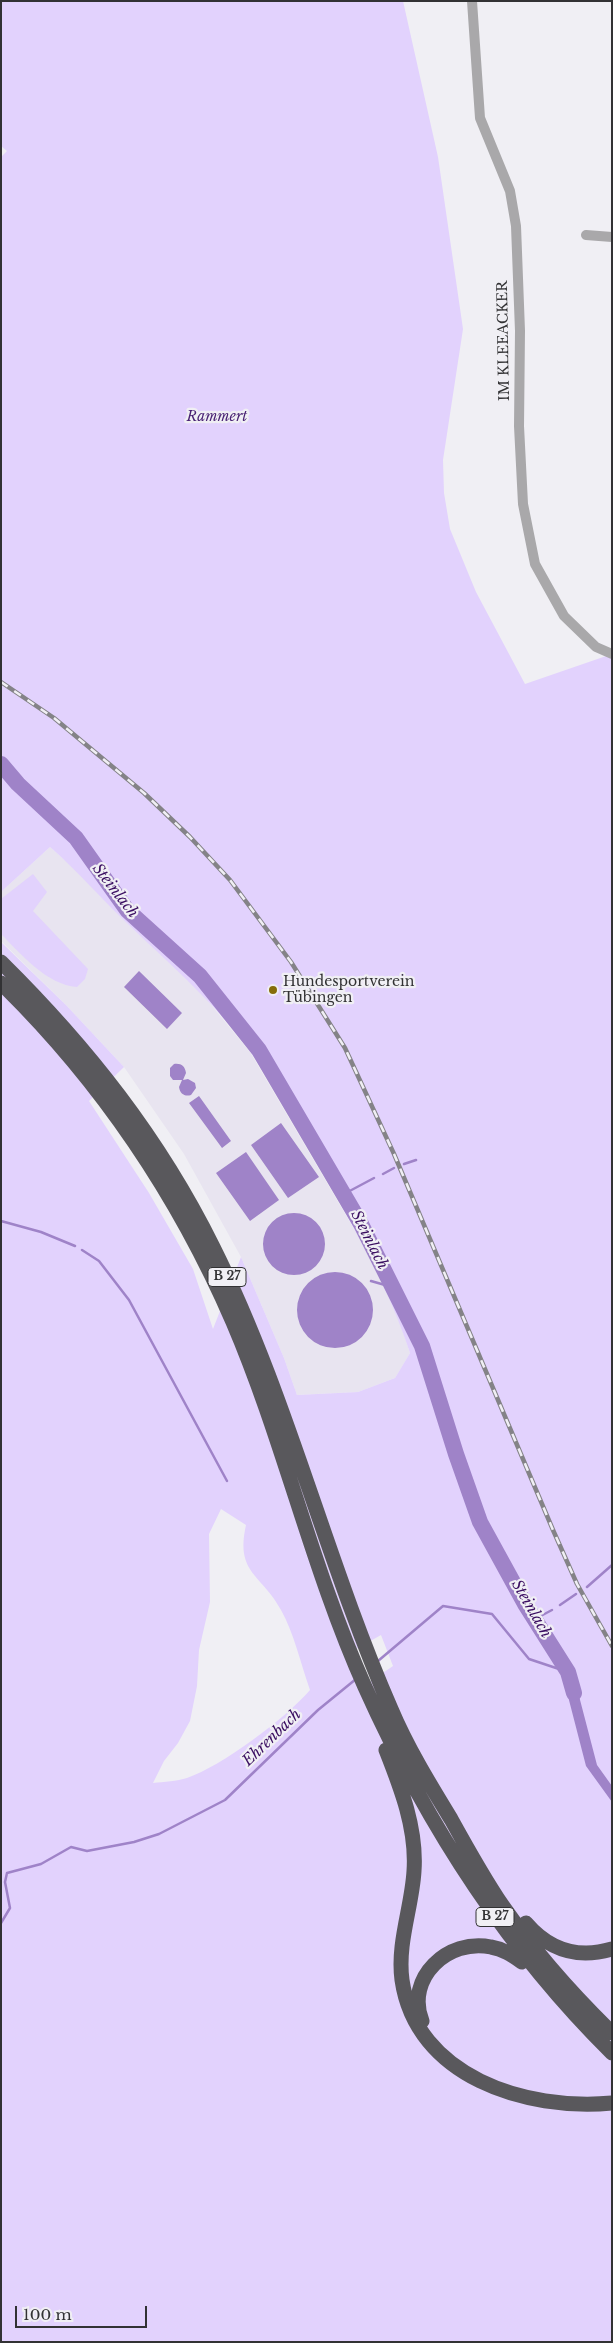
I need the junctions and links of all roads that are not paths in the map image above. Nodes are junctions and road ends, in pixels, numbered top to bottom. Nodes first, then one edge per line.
1 (472, 1) edge
2 (586, 234) dead end
3 (612, 237) edge
4 (612, 654) edge
5 (1, 962) edge
6 (1, 983) edge
7 (367, 1691) junction
8 (478, 1866) junction
9 (612, 1949) edge
10 (586, 2027) junction
11 (612, 2034) edge
12 (612, 2053) edge
13 (612, 2097) edge
14 (612, 2103) edge

1 - 4 street, IM KLEEACKER
2 - 3 street
5 - 8 highway, B 27
6 - 7 highway, B 27
7 - 10 highway, B 27
7 - 14 highway
8 - 9 highway
8 - 11 highway, B 27
10 - 12 highway, B 27
10 - 13 highway

